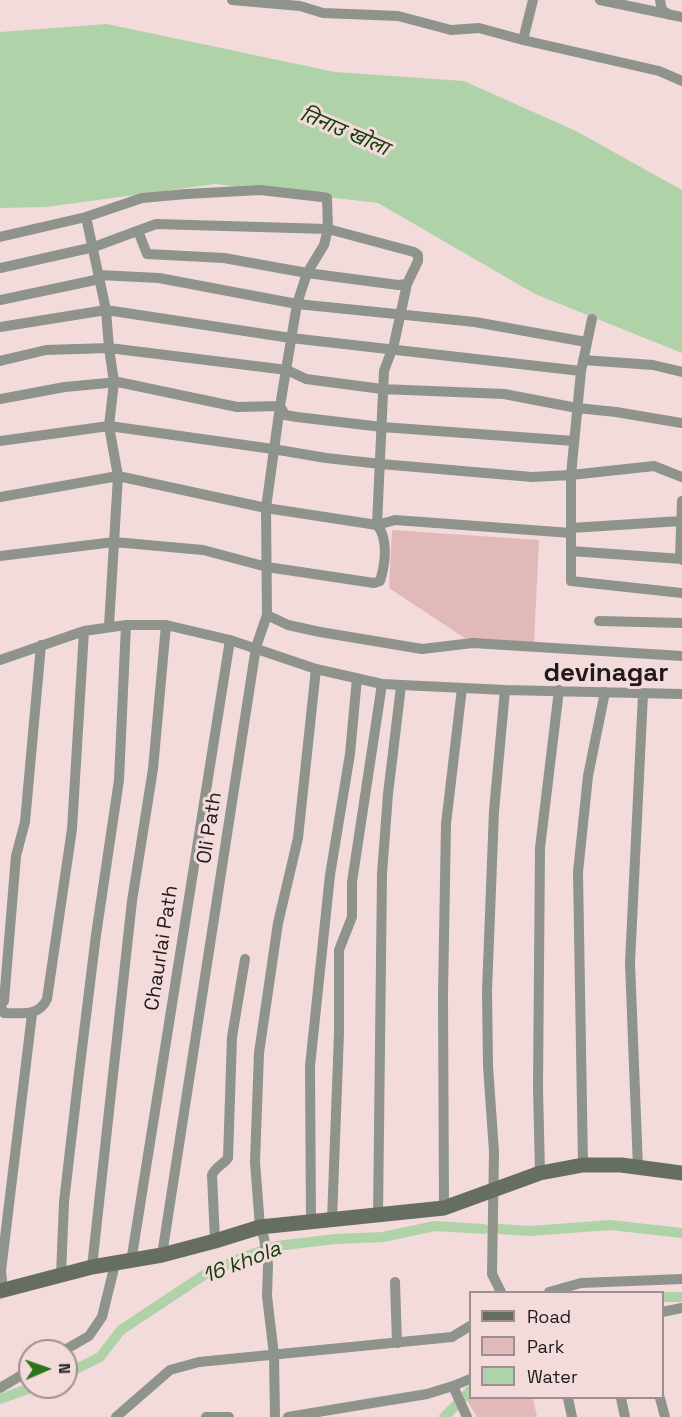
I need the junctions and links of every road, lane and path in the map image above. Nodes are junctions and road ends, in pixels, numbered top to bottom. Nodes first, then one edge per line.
1 (231, 0) edge
2 (533, 0) edge
3 (600, 0) edge
4 (660, 0) edge
5 (670, 15) junction
6 (682, 17) edge
7 (523, 40) junction
8 (682, 81) edge
9 (86, 217) junction
10 (327, 229) junction
11 (138, 231) junction
12 (0, 237) edge
13 (93, 247) junction
14 (0, 268) edge
15 (307, 273) junction
16 (100, 277) junction
17 (407, 284) junction
18 (0, 300) edge
19 (297, 304) junction
20 (106, 310) junction
21 (401, 314) junction
22 (592, 319) dead end
23 (0, 327) edge
24 (291, 338) junction
25 (586, 342) junction
26 (109, 348) junction
27 (391, 349) junction
28 (0, 361) edge
29 (582, 366) junction
30 (287, 370) junction
31 (682, 372) edge
32 (114, 382) junction
33 (382, 389) junction
34 (0, 399) edge
35 (280, 406) junction
36 (577, 408) junction
37 (682, 423) edge
38 (109, 426) junction
39 (382, 427) junction
40 (0, 441) edge
41 (574, 441) junction
42 (273, 449) junction
43 (381, 464) junction
44 (571, 475) junction
45 (118, 476) junction
46 (682, 477) edge
47 (0, 498) edge
48 (682, 501) edge
49 (267, 508) junction
50 (681, 521) edge
51 (377, 525) junction
52 (571, 531) junction
53 (114, 542) junction
54 (571, 551) junction
55 (0, 556) edge
56 (681, 559) edge
57 (267, 567) junction
58 (682, 593) edge
59 (267, 615) junction
60 (599, 621) dead end
61 (682, 623) edge
62 (126, 625) junction
63 (165, 625) junction
64 (109, 626) junction
65 (84, 631) junction
66 (230, 640) junction
67 (41, 645) junction
68 (256, 647) junction
69 (682, 656) edge
70 (0, 660) edge
71 (316, 669) junction
72 (357, 678) junction
73 (382, 684) junction
74 (401, 686) junction
75 (462, 688) junction
76 (506, 690) junction
77 (559, 690) junction
78 (605, 692) junction
79 (643, 694) junction
80 (682, 694) edge
81 (245, 958) dead end
82 (32, 1014) junction
83 (583, 1165) junction
84 (638, 1168) junction
85 (540, 1173) junction
86 (682, 1173) edge
87 (492, 1191) junction
88 (444, 1208) junction
89 (378, 1216) junction
90 (332, 1220) junction
91 (311, 1222) junction
92 (262, 1232) junction
93 (215, 1241) junction
94 (162, 1255) junction
95 (123, 1263) junction
96 (92, 1268) junction
97 (61, 1275) junction
98 (682, 1279) edge
99 (395, 1282) dead end
100 (1, 1290) edge
101 (500, 1291) edge
102 (555, 1291) edge
103 (664, 1312) edge
104 (681, 1312) edge
105 (469, 1327) edge
106 (78, 1342) edge
107 (397, 1343) junction
108 (274, 1355) junction
109 (18, 1377) edge
110 (469, 1380) edge
111 (453, 1386) junction
112 (0, 1388) edge
113 (568, 1399) edge
114 (621, 1399) edge
115 (660, 1399) edge
116 (464, 1412) edge
117 (116, 1417) edge
118 (206, 1417) edge
119 (229, 1417) edge
120 (275, 1417) edge
121 (288, 1417) edge
122 (572, 1417) edge
123 (626, 1417) edge
124 (665, 1417) edge

1 - 7 street
2 - 7 street
3 - 5 street
4 - 5 street
5 - 6 street
7 - 8 street
9 - 10 street
9 - 12 street
9 - 13 street
10 - 11 street
10 - 15 street, Oli Path
10 - 17 street
11 - 13 street
11 - 15 street
13 - 14 street
13 - 16 street
15 - 17 street
15 - 19 street, Oli Path
16 - 18 street
16 - 19 street
16 - 20 street
17 - 21 street
19 - 21 street
19 - 24 street, Oli Path
20 - 23 street
20 - 24 street
20 - 26 street
21 - 25 street
21 - 27 street
22 - 25 street
24 - 27 street
24 - 30 street, Oli Path
25 - 29 street
26 - 28 street
26 - 30 street
26 - 32 street
27 - 29 street
27 - 33 street
29 - 31 street
29 - 36 street
30 - 33 street
30 - 35 street, Oli Path
32 - 34 street
32 - 35 street
32 - 38 street
33 - 36 street
33 - 39 street
35 - 39 street
35 - 42 street, Oli Path
36 - 37 street
36 - 41 street
38 - 40 street
38 - 42 street
38 - 45 street
39 - 41 street
39 - 43 street
41 - 44 street
42 - 43 street
42 - 49 street, Oli Path
43 - 44 street
43 - 51 street
44 - 46 street
44 - 52 street
45 - 47 street
45 - 49 street
45 - 53 street
48 - 50 street
49 - 51 street
49 - 57 street, Oli Path
50 - 52 street
50 - 56 street
51 - 52 street
51 - 57 street
52 - 54 street
53 - 55 street
53 - 57 street
53 - 64 street
54 - 56 street
54 - 58 street
57 - 59 street, Oli Path
59 - 68 street, Oli Path
59 - 69 street
60 - 61 street
62 - 63 street
62 - 64 street
62 - 97 street
63 - 66 street
63 - 96 street
64 - 65 street
65 - 67 street
65 - 82 street
66 - 68 street
66 - 95 street, Chaurlai Path
67 - 70 street
67 - 82 street
68 - 71 street
68 - 94 street, Oli Path
71 - 72 street
71 - 92 street
72 - 73 street
72 - 91 street
73 - 74 street
73 - 90 street
74 - 75 street
74 - 89 street
75 - 76 street
75 - 88 street
76 - 77 street
76 - 87 street
77 - 78 street
77 - 85 street
78 - 79 street
78 - 83 street
79 - 80 street
79 - 84 street
81 - 93 street
82 - 100 street
83 - 84 street
83 - 85 street
84 - 86 street
85 - 87 street
87 - 88 street
87 - 101 street
88 - 89 street
89 - 90 street
90 - 91 street
91 - 92 street
92 - 93 street
92 - 108 street
93 - 94 street
94 - 95 street
95 - 96 street
95 - 106 street, Chaurlai Path
96 - 97 street
97 - 100 street
98 - 102 street
99 - 107 street
103 - 104 street
105 - 107 street
107 - 108 street
108 - 117 street
108 - 120 street
109 - 112 street
110 - 111 street
111 - 116 street
111 - 121 street
113 - 122 street
114 - 123 street
115 - 124 street
118 - 119 street

